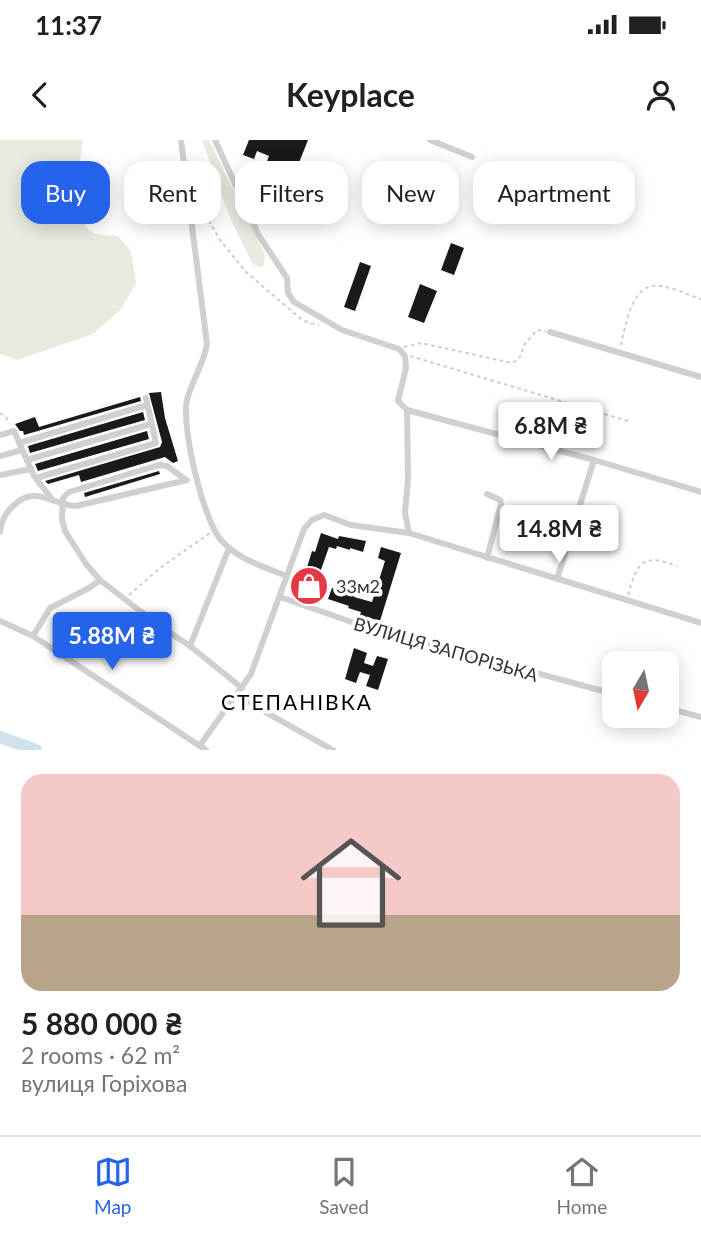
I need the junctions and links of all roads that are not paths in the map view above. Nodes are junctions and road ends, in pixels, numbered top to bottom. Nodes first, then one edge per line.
1 (181, 140) edge
2 (215, 140) edge
3 (430, 140) edge
4 (472, 157) dead end
5 (550, 332) road end
6 (701, 377) edge
7 (407, 410) junction
8 (151, 424) junction
9 (0, 435) edge
10 (21, 446) junction
11 (0, 456) edge
12 (27, 460) junction
13 (594, 460) junction
14 (30, 469) junction
15 (0, 475) edge
16 (36, 478) junction
17 (196, 478) junction
18 (186, 480) junction
19 (701, 492) edge
20 (487, 494) dead end
21 (59, 504) junction
22 (0, 532) edge
23 (409, 533) junction
24 (229, 548) junction
25 (487, 558) junction
26 (286, 576) junction
27 (557, 579) junction
28 (100, 580) junction
29 (280, 597) junction
30 (0, 621) edge
31 (701, 623) edge
32 (33, 636) junction
33 (190, 646) junction
34 (241, 691) junction
35 (602, 691) edge
36 (679, 711) edge
37 (701, 716) edge
38 (203, 748) edge
39 (333, 750) edge

1 - 17 street
2 - 7 street
3 - 4 street
5 - 6 street
7 - 13 street
7 - 23 street
8 - 10 street
8 - 12 street
8 - 16 street
9 - 10 street
10 - 11 street
10 - 12 street
12 - 14 street
13 - 19 street
13 - 27 street
14 - 15 street
14 - 16 street
16 - 21 street
17 - 18 street
17 - 24 street
18 - 21 street
18 - 21 street
20 - 25 street
21 - 22 street
21 - 28 street
23 - 25 street
23 - 26 street
24 - 26 street
24 - 33 street
25 - 27 street
26 - 29 street
27 - 31 street
28 - 32 street
28 - 33 street
29 - 34 street
29 - 35 street, ВУЛИЦЯ ЗАПОРІЗЬКА
30 - 32 street
32 - 38 street
33 - 34 street
34 - 38 street
34 - 39 street
36 - 37 street

